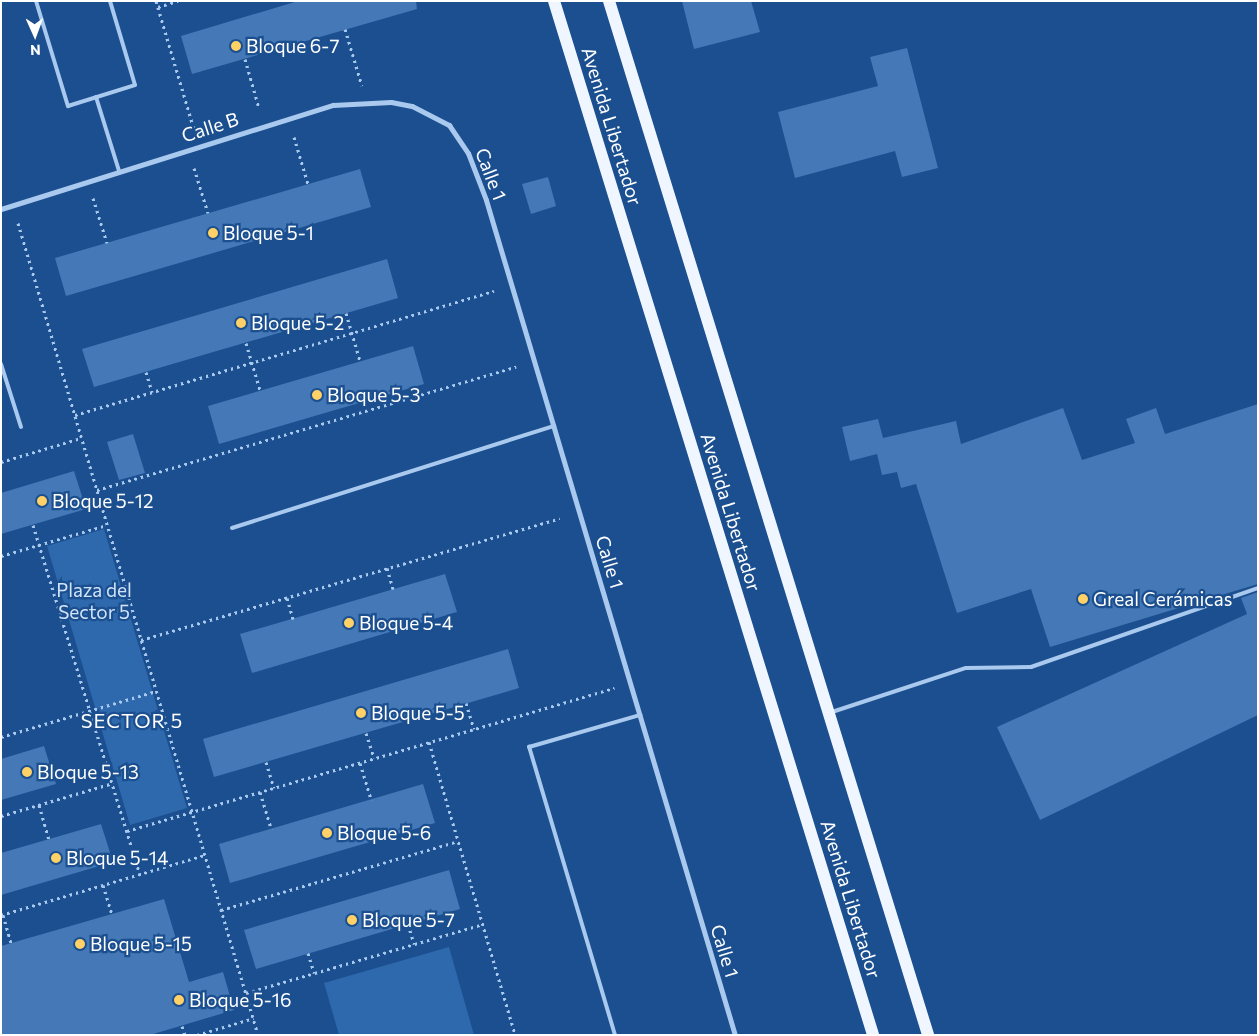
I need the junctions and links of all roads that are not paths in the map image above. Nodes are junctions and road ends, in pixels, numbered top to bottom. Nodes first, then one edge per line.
1 (36, 1) edge
2 (110, 1) edge
3 (554, 1) edge
4 (609, 1) edge
5 (96, 97) junction
6 (431, 114) joint
7 (119, 171) junction
8 (1, 209) edge
9 (1, 364) edge
10 (554, 426) junction
11 (21, 427) dead end
12 (232, 528) dead end
13 (1258, 588) edge
14 (829, 713) junction
15 (640, 715) junction
16 (615, 1035) edge
17 (735, 1035) edge
18 (873, 1035) edge
19 (928, 1035) edge

1 - 5 lane
2 - 5 lane
3 - 18 main road, Avenida Libertador
4 - 14 main road, Avenida Libertador
5 - 7 lane
6 - 7 street, Calle B
6 - 10 street, Calle 1
7 - 8 street, Calle B
9 - 11 lane
10 - 12 lane
10 - 15 street, Calle 1
13 - 14 lane
14 - 19 main road, Avenida Libertador
15 - 16 lane
15 - 17 street, Calle 1

